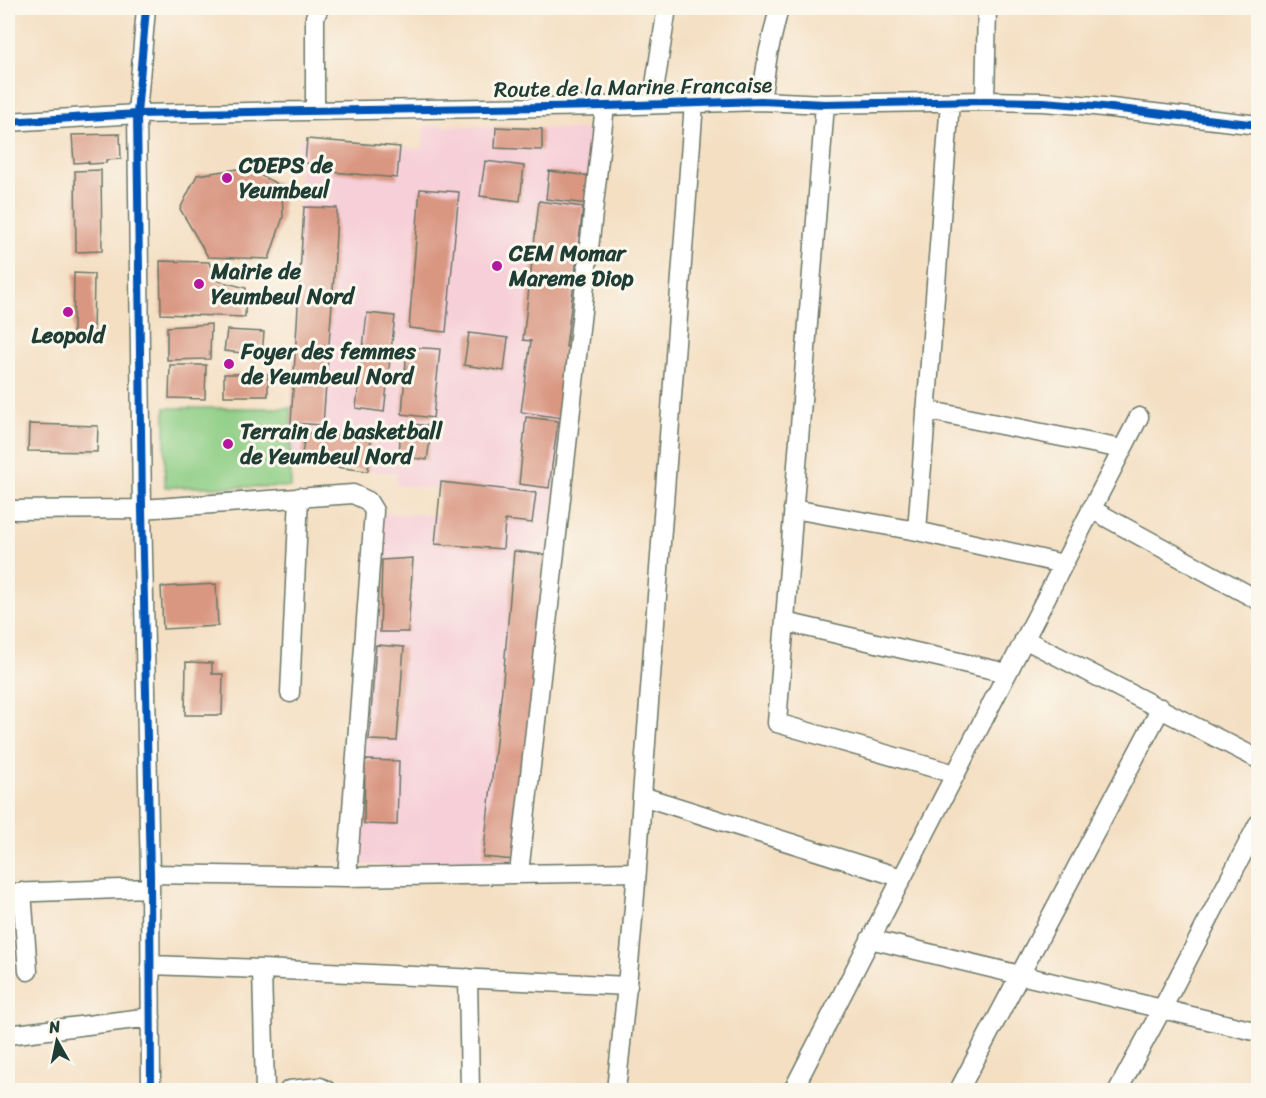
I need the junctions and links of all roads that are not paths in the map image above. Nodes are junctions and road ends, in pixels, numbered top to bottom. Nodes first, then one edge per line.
1 (146, 8) edge
2 (319, 8) edge
3 (667, 8) edge
4 (779, 8) edge
5 (987, 8) edge
6 (761, 101) junction
7 (986, 101) junction
8 (950, 102) junction
9 (694, 103) junction
10 (825, 104) junction
11 (652, 105) junction
12 (605, 106) junction
13 (315, 111) junction
14 (137, 114) junction
15 (8, 122) edge
16 (1258, 125) edge
17 (926, 410) junction
18 (1139, 417) dead end
19 (1122, 449) junction
20 (299, 497) junction
21 (142, 509) junction
22 (794, 509) junction
23 (1091, 509) junction
24 (8, 510) edge
25 (917, 531) junction
26 (1063, 564) junction
27 (1258, 600) edge
28 (785, 622) junction
29 (1024, 639) junction
30 (1007, 673) junction
31 (290, 693) dead end
32 (1161, 708) junction
33 (1258, 759) edge
34 (955, 774) junction
35 (642, 796) junction
36 (1258, 824) edge
37 (637, 872) junction
38 (519, 873) junction
39 (346, 877) junction
40 (902, 878) junction
41 (150, 881) junction
42 (15, 892) edge
43 (870, 939) junction
44 (150, 965) junction
45 (262, 969) junction
46 (28, 971) dead end
47 (1021, 975) junction
48 (468, 978) junction
49 (628, 986) junction
50 (1162, 1009) junction
51 (151, 1017) junction
52 (1258, 1032) edge
53 (8, 1035) edge
54 (152, 1090) edge
55 (265, 1090) edge
56 (289, 1090) edge
57 (326, 1090) edge
58 (470, 1090) edge
59 (616, 1090) edge
60 (793, 1090) edge
61 (959, 1090) edge
62 (1118, 1090) edge

1 - 14 street
2 - 13 street
3 - 11 street
4 - 6 street
5 - 7 street
6 - 9 street, Route de la Marine Francaise
6 - 10 street, Route de la Marine Francaise
7 - 8 street, Route de la Marine Francaise
7 - 16 street, Route de la Marine Francaise
8 - 10 street, Route de la Marine Francaise
8 - 17 street
9 - 11 street, Route de la Marine Francaise
9 - 35 street
10 - 22 street
11 - 12 street, Route de la Marine Francaise
12 - 13 street, Route de la Marine Francaise
12 - 38 street
13 - 14 street, Route de la Marine Francaise
14 - 15 street, Route de la Marine Francaise
14 - 21 street
17 - 19 street
17 - 25 street
18 - 19 street
19 - 23 street
20 - 21 street
20 - 31 street
20 - 39 street
21 - 24 street
21 - 41 street
22 - 25 street
22 - 28 street
23 - 26 street
23 - 27 street
25 - 26 street
26 - 29 street
28 - 30 street
28 - 34 street
29 - 30 street
29 - 32 street
30 - 34 street
32 - 33 street
32 - 47 street
34 - 40 street
35 - 37 street
35 - 40 street
36 - 50 street
37 - 38 street
37 - 49 street
38 - 39 street
39 - 41 street
40 - 43 street
41 - 42 street
41 - 44 street
42 - 46 street
43 - 47 street
43 - 60 street
44 - 45 street
44 - 51 street
45 - 48 street
45 - 55 street
47 - 50 street
47 - 61 street
48 - 49 street
48 - 58 street
49 - 59 street
50 - 52 street
50 - 62 street
51 - 53 street
51 - 54 street
56 - 57 street

